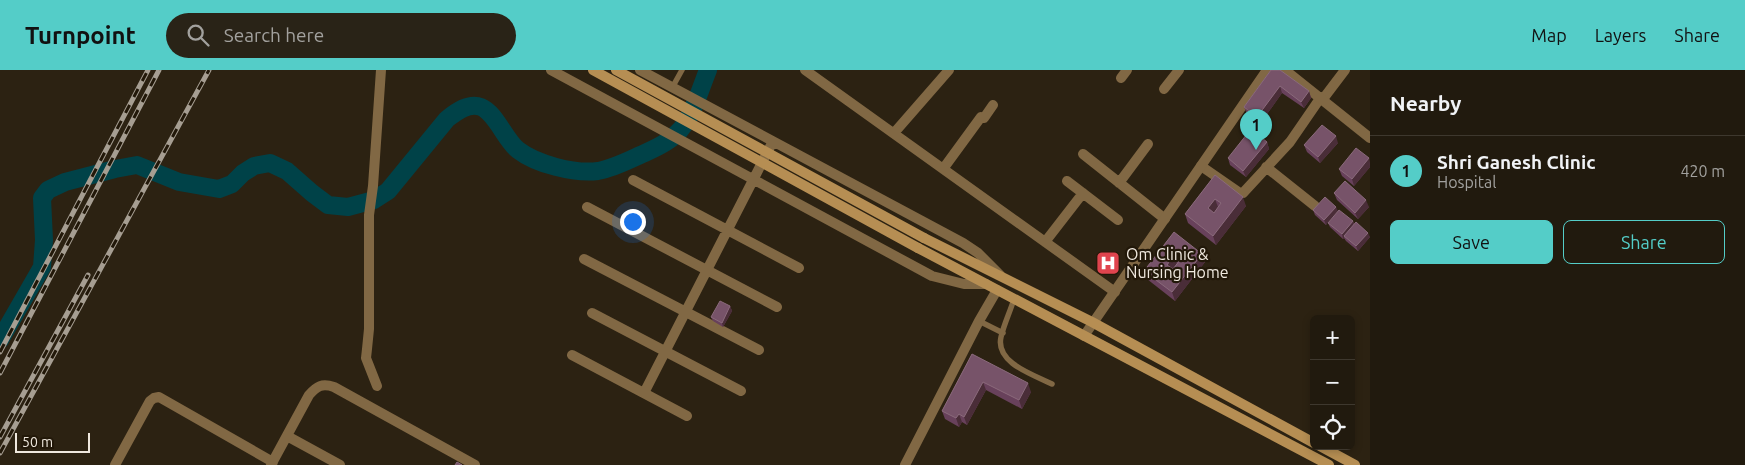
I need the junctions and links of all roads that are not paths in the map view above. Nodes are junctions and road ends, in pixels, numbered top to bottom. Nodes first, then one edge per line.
1 (381, 70) edge
2 (551, 70) edge
3 (593, 70) edge
4 (616, 70) edge
5 (640, 70) edge
6 (682, 70) edge
7 (805, 70) edge
8 (949, 70) edge
9 (1179, 70) edge
10 (1267, 70) edge
11 (1285, 70) edge
12 (1345, 70) edge
13 (674, 89) junction
14 (1164, 89) dead end
15 (1322, 98) junction
16 (993, 105) dead end
17 (894, 133) junction
18 (1370, 138) edge
19 (773, 142) junction
20 (1148, 144) dead end
21 (1083, 154) dead end
22 (1201, 166) junction
23 (1266, 167) junction
24 (944, 169) junction
25 (754, 179) junction
26 (633, 180) dead end
27 (1067, 181) dead end
28 (1119, 183) junction
29 (1083, 194) junction
30 (1315, 206) edge
31 (587, 207) dead end
32 (1165, 219) junction
33 (1118, 220) dead end
34 (728, 230) junction
35 (1045, 242) junction
36 (584, 259) dead end
37 (799, 268) dead end
38 (707, 270) junction
39 (1002, 277) junction
40 (986, 284) junction
41 (996, 290) junction
42 (1115, 292) junction
43 (1014, 299) junction
44 (777, 307) dead end
45 (686, 311) junction
46 (592, 313) dead end
47 (979, 320) junction
48 (1092, 322) junction
49 (1003, 332) junction
50 (1084, 336) junction
51 (759, 350) dead end
52 (665, 351) junction
53 (572, 355) dead end
54 (1052, 384) dead end
55 (377, 386) dead end
56 (742, 391) dead end
57 (644, 393) junction
58 (687, 416) dead end
59 (287, 436) junction
60 (1310, 441) edge
61 (1327, 450) edge
62 (272, 464) edge
63 (115, 465) edge
64 (340, 465) edge
65 (475, 465) edge
66 (905, 465) edge
67 (1329, 465) edge
68 (1355, 465) edge

1 - 55 street
2 - 25 street
3 - 40 main road, bridge
4 - 39 main road, bridge
5 - 13 street
6 - 13 lane
7 - 17 street
8 - 17 street
9 - 14 street
10 - 22 street
11 - 15 street
12 - 15 street
13 - 19 street
15 - 18 street
15 - 23 street
16 - 24 street
17 - 24 street
19 - 25 street
19 - 39 street
20 - 28 street
21 - 28 street
22 - 23 street
22 - 32 street
23 - 30 street
24 - 35 street
25 - 34 street
25 - 40 street
26 - 34 street
27 - 29 street
28 - 32 street
29 - 33 street
29 - 35 street
31 - 38 street
32 - 42 street
34 - 37 street
34 - 38 street
35 - 42 street
36 - 45 street
38 - 44 street
38 - 45 street
39 - 48 main road
40 - 41 main road
41 - 43 main road
41 - 47 street
42 - 48 street
43 - 49 lane
43 - 50 main road
45 - 51 street
45 - 52 street
46 - 52 street
47 - 49 lane
47 - 66 street
48 - 50 street
48 - 60 main road
49 - 54 lane
50 - 67 main road
52 - 56 street
52 - 57 street
53 - 57 street
57 - 58 street
59 - 62 street
59 - 64 street
59 - 65 street
61 - 68 main road
62 - 63 street

